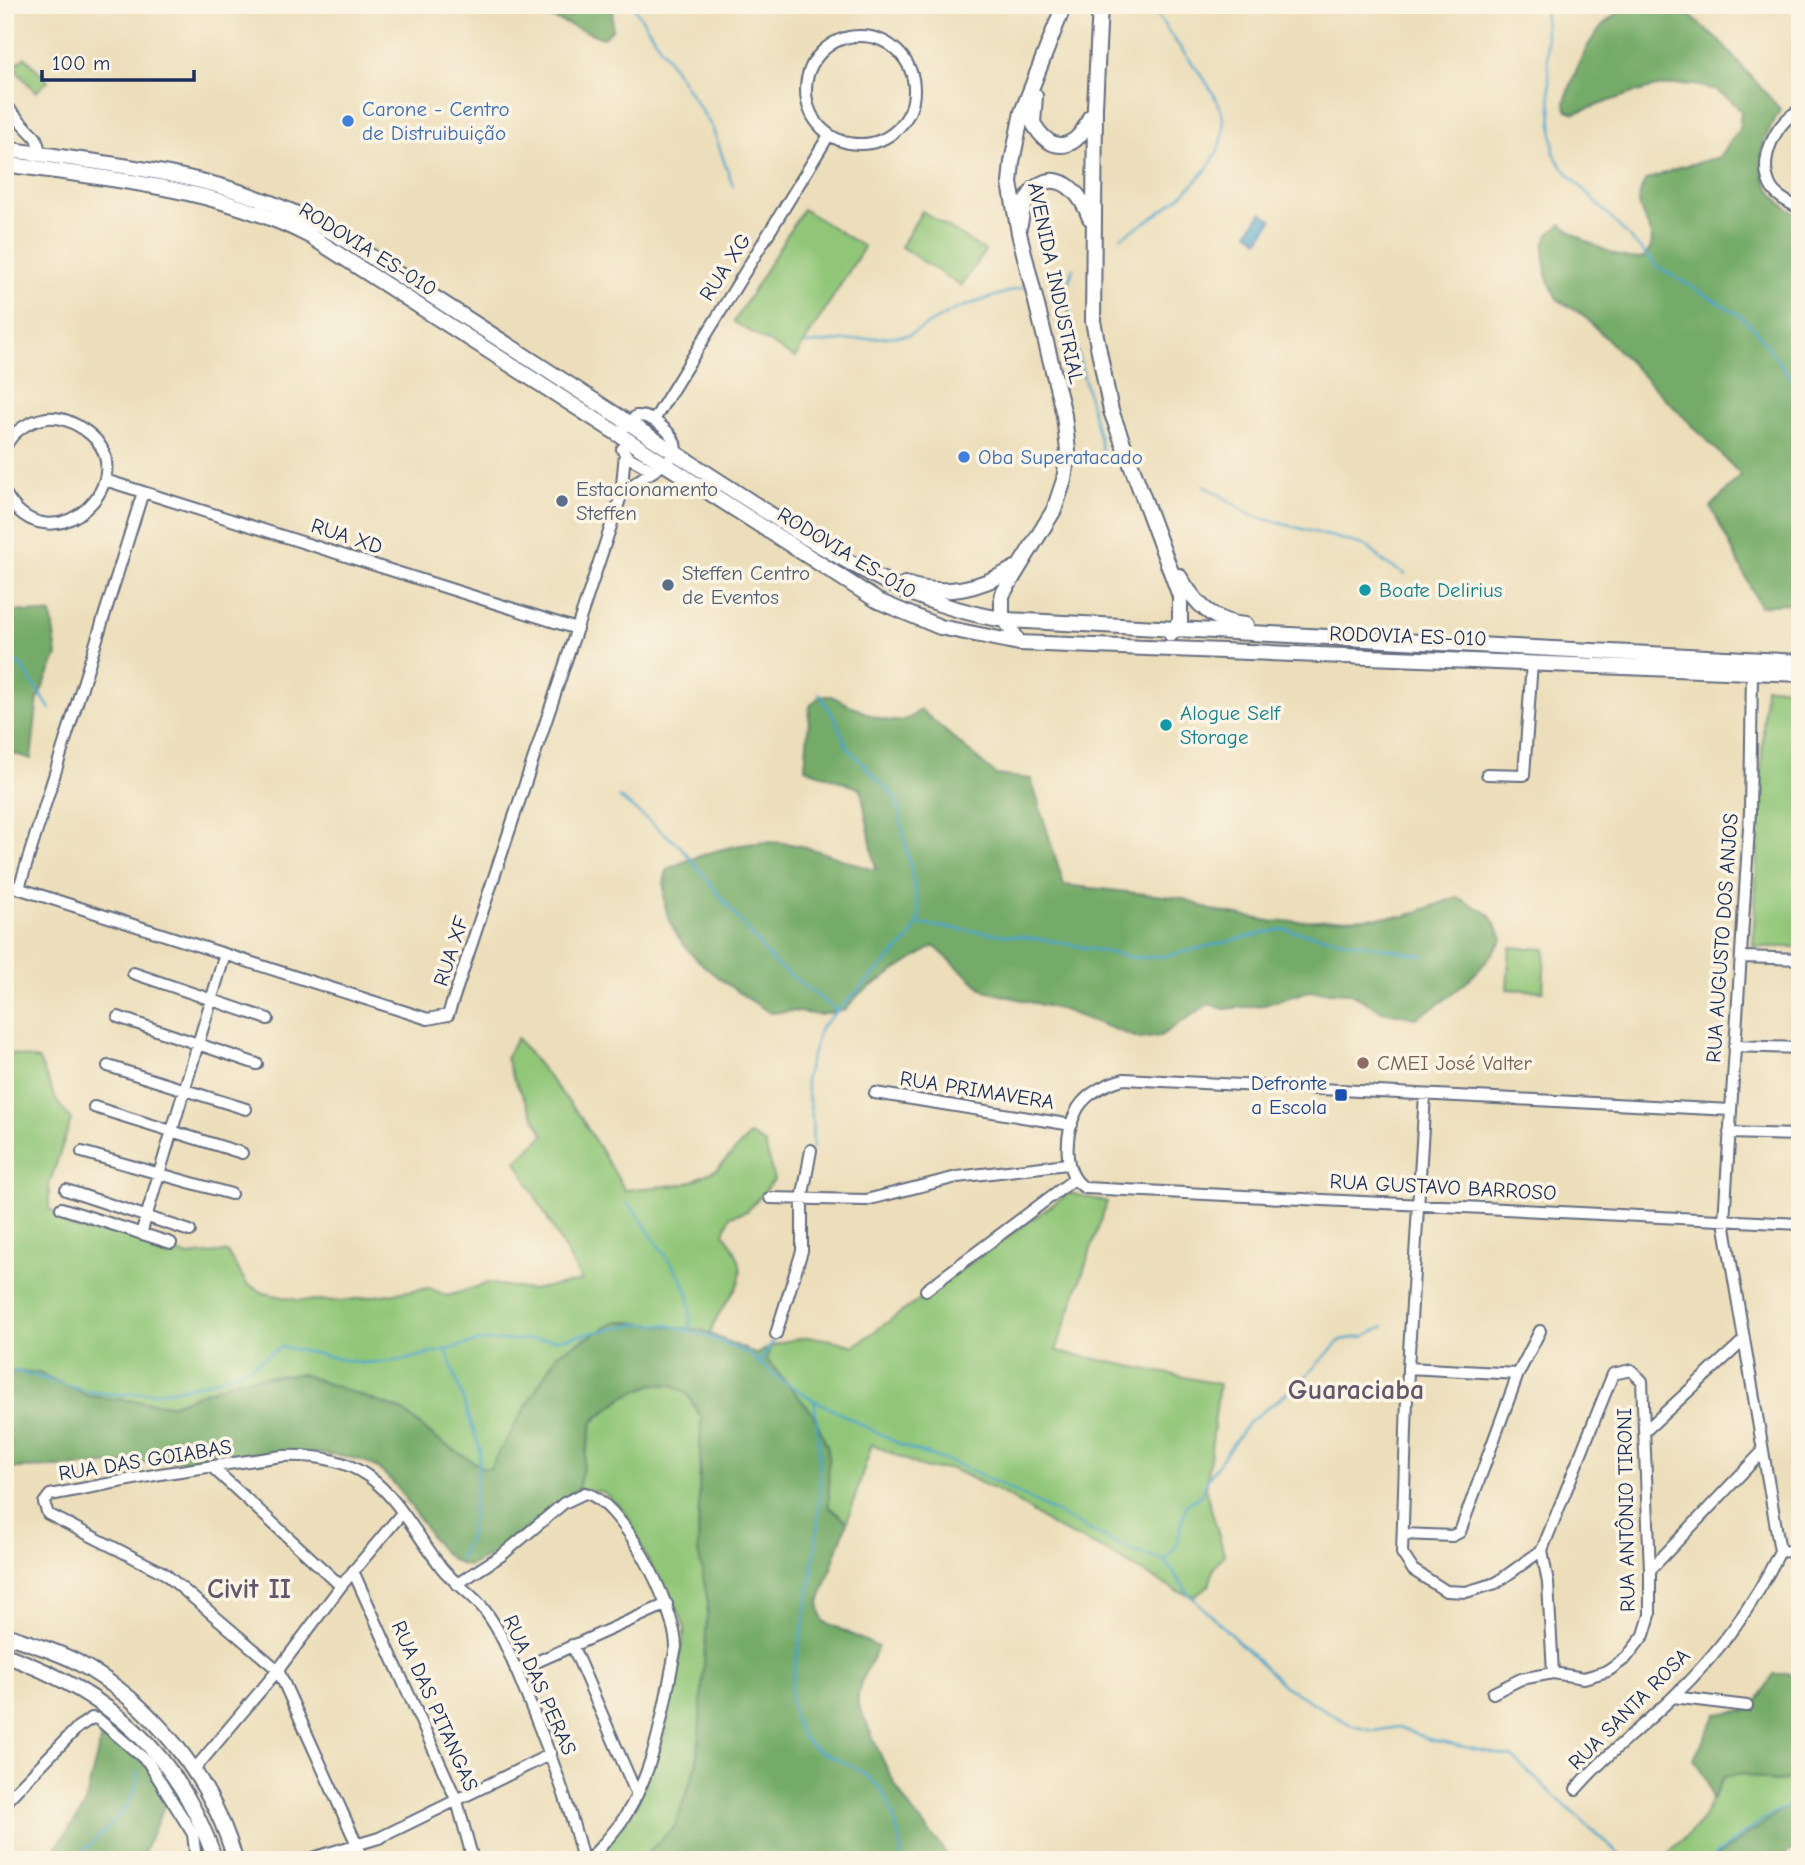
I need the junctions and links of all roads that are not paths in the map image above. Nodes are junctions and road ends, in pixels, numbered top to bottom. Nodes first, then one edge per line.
1 (1064, 5) edge
2 (1100, 5) edge
3 (1036, 80) junction
4 (5, 105) edge
5 (1094, 107) junction
6 (1800, 110) edge
7 (829, 135) junction
8 (5, 149) edge
9 (41, 155) junction
10 (5, 164) edge
11 (1800, 208) edge
12 (1093, 226) junction
13 (1019, 233) junction
14 (654, 421) junction
15 (624, 428) junction
16 (5, 448) edge
17 (625, 453) junction
18 (665, 462) junction
19 (105, 480) junction
20 (143, 492) junction
21 (5, 493) edge
22 (621, 496) junction
23 (804, 536) junction
24 (1165, 550) junction
25 (1019, 565) junction
26 (1006, 620) junction
27 (577, 629) junction
28 (1175, 630) junction
29 (1313, 638) junction
30 (1019, 643) junction
31 (1149, 647) junction
32 (1532, 662) junction
33 (1800, 662) edge
34 (1749, 665) junction
35 (1800, 674) edge
36 (1487, 774) dead end
37 (5, 884) edge
38 (19, 888) junction
39 (225, 954) junction
40 (1743, 957) junction
41 (1800, 959) edge
42 (132, 973) dead end
43 (212, 1001) junction
44 (118, 1017) dead end
45 (268, 1019) dead end
46 (199, 1045) junction
47 (1734, 1046) junction
48 (1800, 1048) edge
49 (257, 1063) dead end
50 (108, 1066) dead end
51 (186, 1090) junction
52 (875, 1093) dead end
53 (1425, 1095) junction
54 (94, 1107) dead end
55 (246, 1109) dead end
56 (1731, 1110) junction
57 (1072, 1125) junction
58 (173, 1132) junction
59 (1729, 1133) junction
60 (1800, 1135) edge
61 (811, 1150) dead end
62 (82, 1152) dead end
63 (242, 1153) dead end
64 (1068, 1164) junction
65 (160, 1174) junction
66 (1073, 1180) junction
67 (66, 1190) dead end
68 (231, 1194) dead end
69 (770, 1198) dead end
70 (802, 1200) junction
71 (1418, 1205) junction
72 (61, 1209) dead end
73 (147, 1217) junction
74 (1724, 1221) junction
75 (1800, 1224) edge
76 (191, 1231) dead end
77 (141, 1234) junction
78 (172, 1244) dead end
79 (926, 1290) dead end
80 (1540, 1331) dead end
81 (776, 1334) dead end
82 (1742, 1342) junction
83 (1408, 1368) junction
84 (1518, 1374) junction
85 (1645, 1431) junction
86 (1763, 1451) junction
87 (213, 1468) junction
88 (402, 1513) junction
89 (1403, 1534) junction
90 (1542, 1550) junction
91 (1780, 1551) junction
92 (1800, 1552) edge
93 (1650, 1570) junction
94 (353, 1571) junction
95 (457, 1584) junction
96 (341, 1586) junction
97 (667, 1604) junction
98 (5, 1635) edge
99 (572, 1646) junction
100 (5, 1655) edge
101 (278, 1670) junction
102 (516, 1671) junction
103 (1553, 1673) junction
104 (1493, 1693) dead end
105 (1673, 1697) junction
106 (1746, 1706) dead end
107 (551, 1754) junction
108 (193, 1771) junction
109 (1576, 1789) dead end
110 (637, 1795) junction
111 (457, 1801) junction
112 (5, 1802) edge
113 (358, 1847) junction
114 (196, 1860) edge
115 (215, 1860) edge
116 (235, 1860) edge
117 (305, 1860) edge
118 (362, 1860) edge
119 (473, 1860) edge
120 (583, 1860) edge
121 (589, 1860) edge

1 - 3 main road, AVENIDA INDUSTRIAL
2 - 5 main road, AVENIDA INDUSTRIAL
3 - 5 main road
3 - 13 main road, AVENIDA INDUSTRIAL
4 - 9 street
5 - 12 main road, AVENIDA INDUSTRIAL
6 - 11 street
7 - 7 street
7 - 14 street, RUA XG
8 - 9 main road, RODOVIA ES-010
9 - 15 main road, RODOVIA ES-010
10 - 15 main road, RODOVIA ES-010
12 - 13 main road
12 - 24 main road, AVENIDA INDUSTRIAL
13 - 25 main road, AVENIDA INDUSTRIAL
14 - 15 street
14 - 18 street
15 - 17 street, RUA XF
15 - 18 main road, RODOVIA ES-010
16 - 19 street
17 - 18 street
17 - 22 street, RUA XF
18 - 22 street
18 - 23 main road, RODOVIA ES-010
18 - 30 main road, RODOVIA ES-010
19 - 20 street, RUA XD
19 - 21 street
20 - 27 street, RUA XD
20 - 38 street
22 - 27 street, RUA XF
23 - 25 main road, AVENIDA INDUSTRIAL
23 - 26 main road, RODOVIA ES-010
24 - 28 main road, AVENIDA INDUSTRIAL
24 - 29 main road, AVENIDA INDUSTRIAL
25 - 26 main road, AVENIDA INDUSTRIAL
26 - 28 main road, RODOVIA ES-010
26 - 30 main road
27 - 39 street, RUA XF
28 - 29 main road, RODOVIA ES-010
28 - 31 main road
29 - 34 main road, RODOVIA ES-010
30 - 31 main road, RODOVIA ES-010
31 - 32 main road, RODOVIA ES-010
32 - 34 main road, RODOVIA ES-010
32 - 36 street
33 - 34 main road, RODOVIA ES-010
34 - 35 main road, RODOVIA ES-010
34 - 40 street, RUA AUGUSTO DOS ANJOS
37 - 38 street, RUA XF
38 - 39 street, RUA XF
39 - 43 street
40 - 41 street
40 - 47 street, RUA AUGUSTO DOS ANJOS
42 - 43 street
43 - 45 street
43 - 46 street
44 - 46 street
46 - 49 street
46 - 51 street
47 - 48 street
47 - 56 street, RUA AUGUSTO DOS ANJOS
50 - 51 street
51 - 55 street
51 - 58 street
52 - 57 street, RUA PRIMAVERA
53 - 56 street
53 - 57 street
53 - 71 street
54 - 58 street
56 - 59 street, RUA AUGUSTO DOS ANJOS
57 - 64 street
58 - 63 street
58 - 65 street
59 - 60 street
59 - 74 street, RUA AUGUSTO DOS ANJOS
61 - 70 street
62 - 65 street
64 - 66 street
64 - 70 street
65 - 68 street
65 - 73 street
66 - 71 street, RUA GUSTAVO BARROSO
66 - 79 street
67 - 73 street
69 - 70 street
70 - 81 street
71 - 74 street, RUA GUSTAVO BARROSO
71 - 83 street
72 - 77 street
73 - 76 street
73 - 77 street
74 - 75 street, RUA GUSTAVO BARROSO
74 - 82 street
77 - 78 street
80 - 84 street
82 - 85 street
82 - 86 street
83 - 84 street
83 - 89 street
84 - 89 street
85 - 90 street, RUA ANTÔNIO TIRONI
85 - 93 street, RUA ANTÔNIO TIRONI
86 - 91 street
86 - 93 street
87 - 88 street, RUA DAS GOIABAS
87 - 96 street
87 - 101 street, RUA DAS GOIABAS
88 - 94 street
88 - 95 street, RUA DAS PERAS
89 - 90 street
90 - 103 street
91 - 92 street
91 - 105 street, RUA SANTA ROSA
93 - 103 street, RUA ANTÔNIO TIRONI
94 - 96 street
94 - 111 street, RUA DAS PITANGAS
95 - 97 street
95 - 102 street, RUA DAS PERAS
96 - 101 street
97 - 99 street
97 - 110 street
98 - 108 main road
99 - 102 street
99 - 110 street
100 - 115 main road
101 - 108 street
101 - 113 street
102 - 107 street, RUA DAS PERAS
103 - 104 street, RUA ANTÔNIO TIRONI
105 - 106 street
105 - 109 street, RUA SANTA ROSA
107 - 111 street
107 - 120 street, RUA DAS PERAS
108 - 116 main road
110 - 121 street
111 - 113 street
111 - 119 street, RUA DAS PITANGAS
112 - 114 street
113 - 117 street
113 - 118 street

